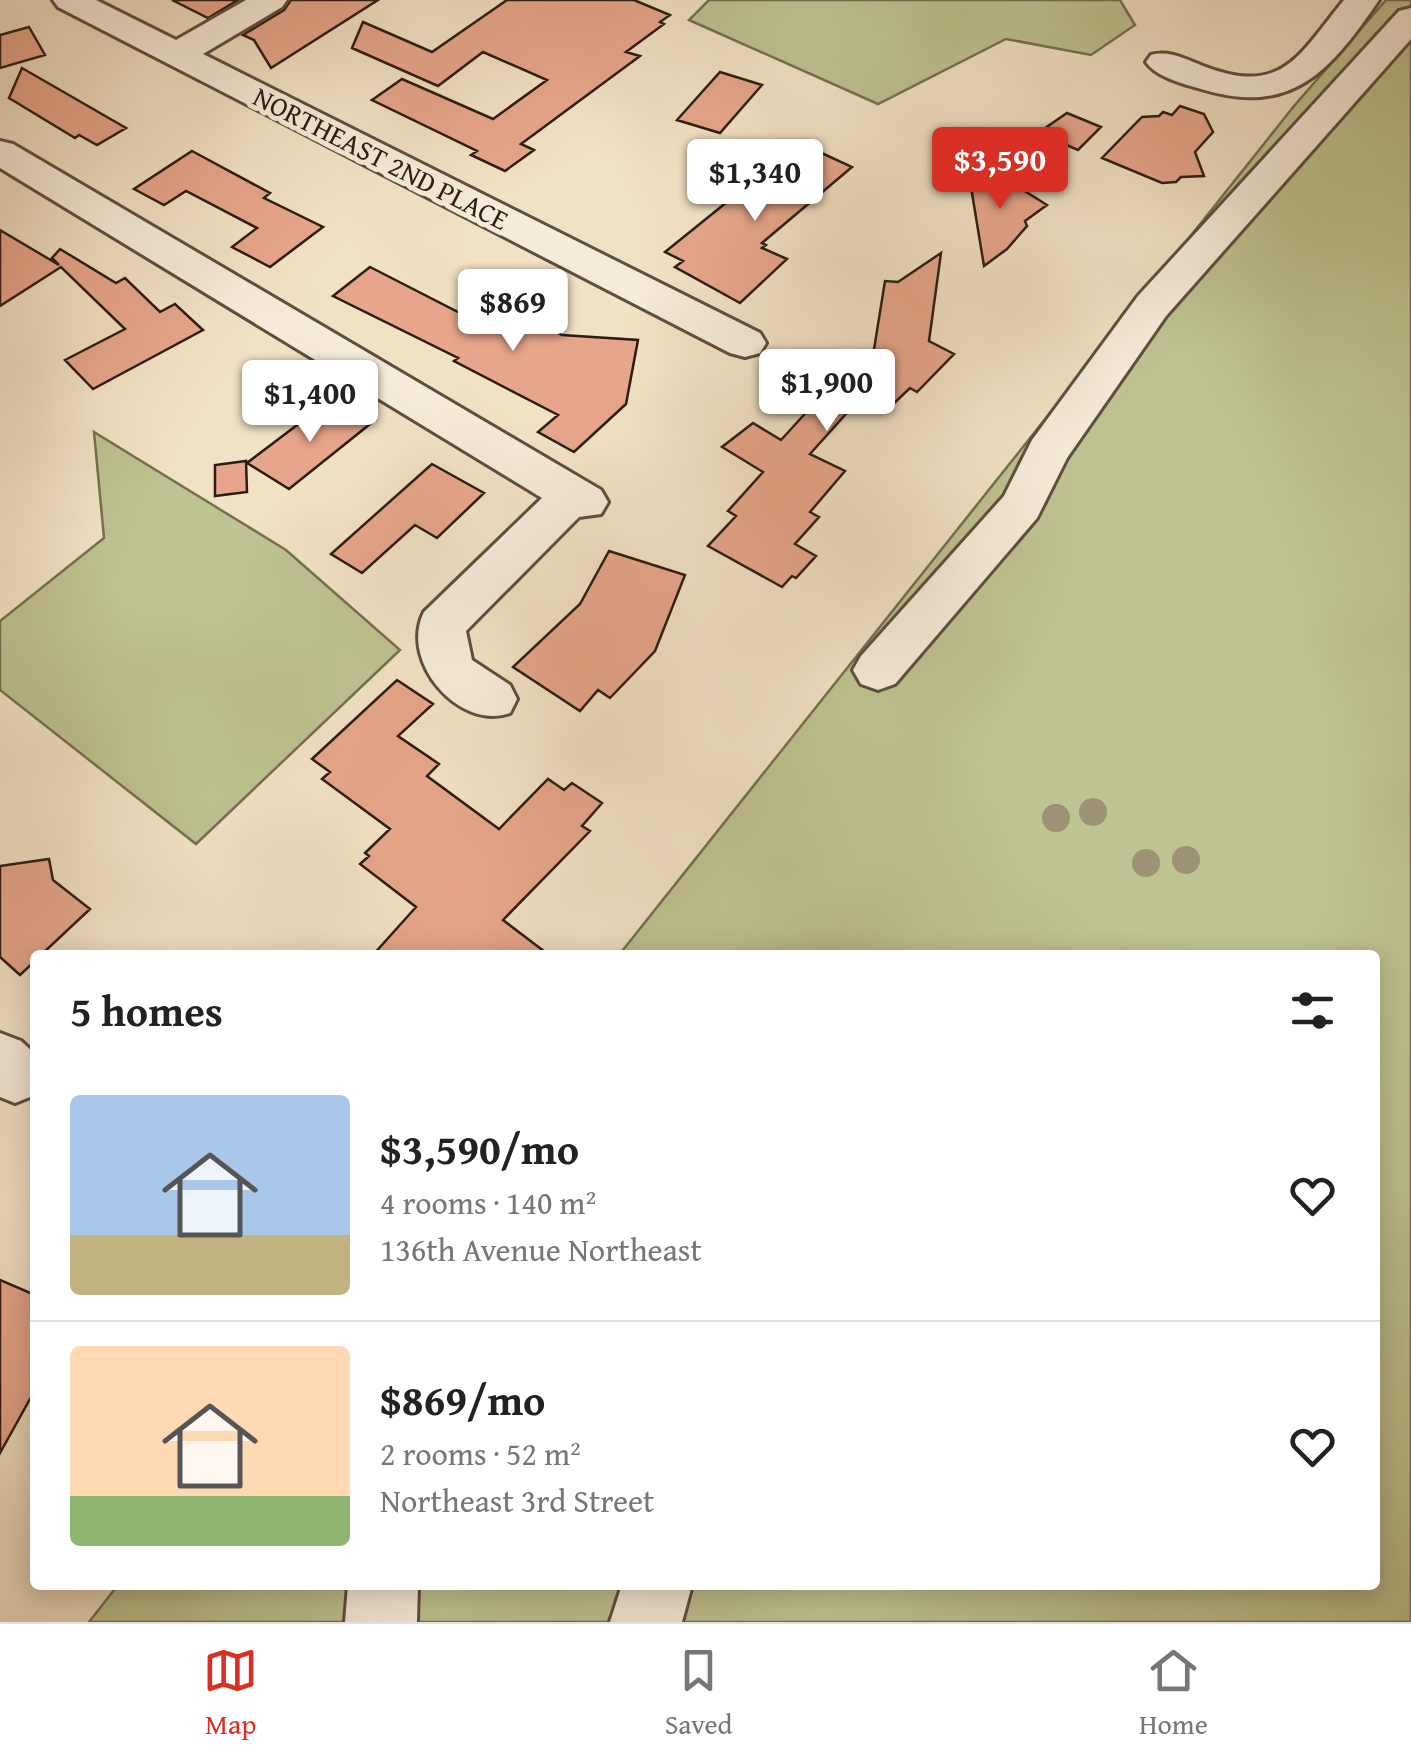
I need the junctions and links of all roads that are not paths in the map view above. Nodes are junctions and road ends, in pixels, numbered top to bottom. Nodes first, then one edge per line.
1 (70, 0) edge
2 (270, 0) edge
3 (1362, 0) edge
4 (1411, 18) edge
5 (178, 54) junction
6 (1378, 54) junction
7 (1163, 62) dead end
8 (1281, 84) junction
9 (0, 152) edge
10 (745, 343) dead end
11 (878, 670) dead end
12 (492, 699) dead end
13 (382, 1590) edge
14 (656, 1590) edge
15 (381, 1622) edge
16 (646, 1622) edge

1 - 5 street, NORTHEAST 2ND PLACE
2 - 5 street
3 - 8 street
4 - 6 street
5 - 10 street, NORTHEAST 2ND PLACE
6 - 8 street
6 - 11 street
7 - 8 street
9 - 12 street
13 - 15 street
14 - 16 street

